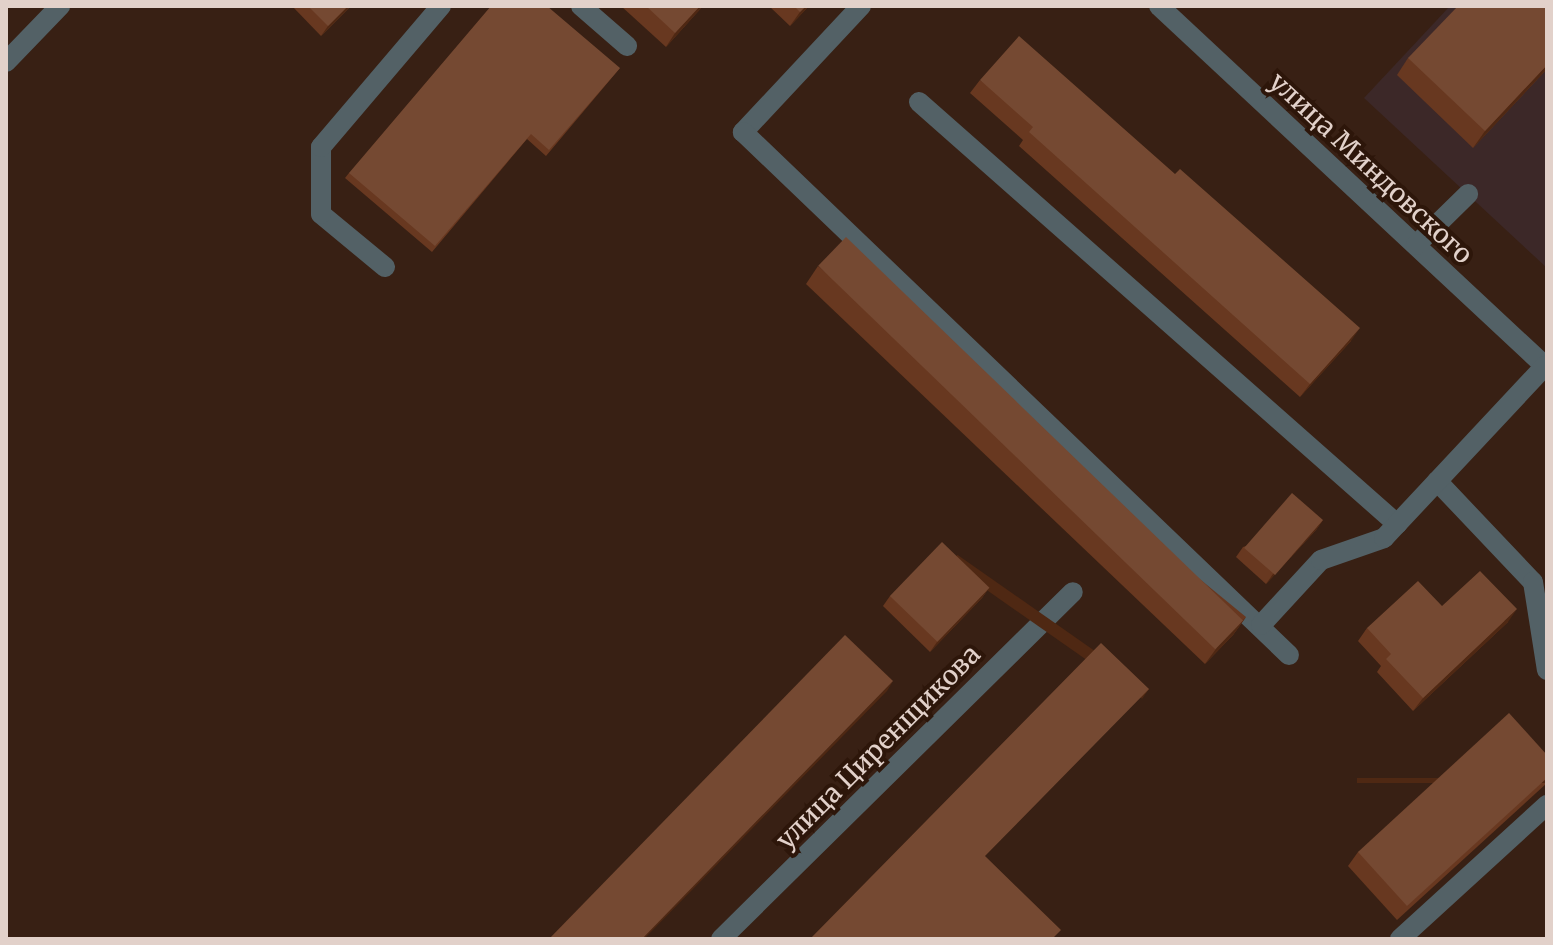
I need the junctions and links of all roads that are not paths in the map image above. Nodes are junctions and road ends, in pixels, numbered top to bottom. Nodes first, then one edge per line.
1 (60, 6) edge
2 (441, 6) edge
3 (581, 6) edge
4 (861, 6) edge
5 (1159, 6) edge
6 (627, 46) dead end
7 (6, 62) edge
8 (919, 102) dead end
9 (1468, 194) dead end
10 (1416, 245) junction
11 (385, 267) dead end
12 (1546, 367) edge
13 (1437, 481) junction
14 (1397, 524) junction
15 (1073, 592) dead end
16 (1261, 625) junction
17 (1289, 655) dead end
18 (1547, 670) edge
19 (1547, 805) edge
20 (721, 939) edge
21 (1400, 939) edge

1 - 7 street
2 - 11 street
3 - 6 street
4 - 16 street
5 - 10 street, улица Миндовского
8 - 14 street
9 - 10 street
10 - 12 street, улица Миндовского
12 - 13 street
13 - 14 street
13 - 18 street
14 - 16 street
15 - 20 street, улица Циренщикова
16 - 17 street
19 - 21 street

